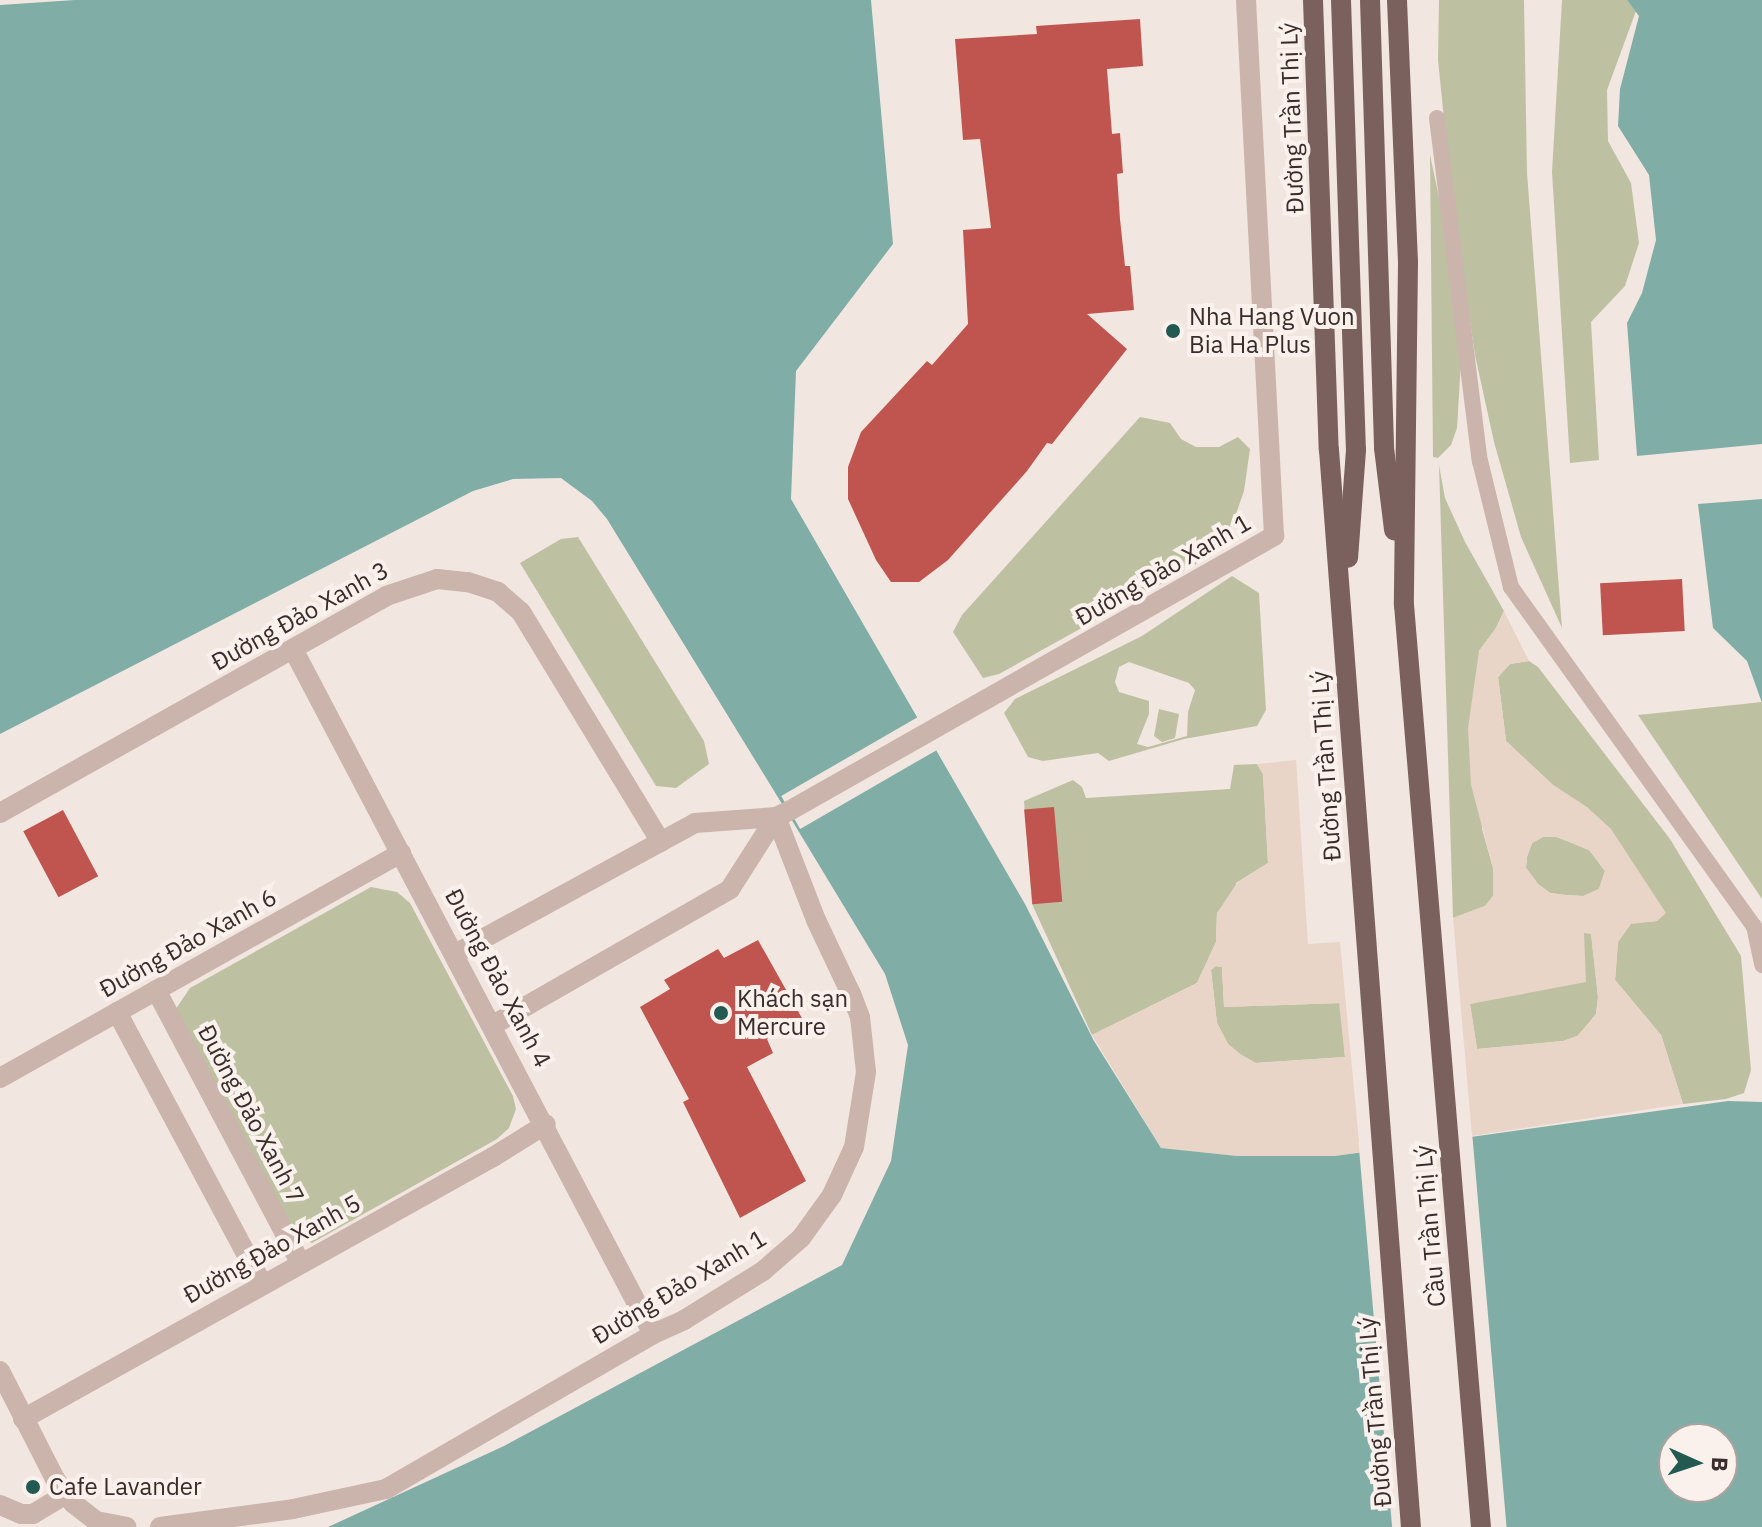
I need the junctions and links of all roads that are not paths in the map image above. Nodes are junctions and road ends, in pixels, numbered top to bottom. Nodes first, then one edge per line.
1 (1246, 0) edge
2 (1313, 0) edge
3 (1341, 0) edge
4 (1370, 0) edge
5 (1397, 0) edge
6 (1437, 118) dead end
7 (1404, 605) junction
8 (1343, 618) junction
9 (293, 649) junction
10 (0, 813) edge
11 (783, 814) junction
12 (661, 842) junction
13 (401, 853) junction
14 (455, 954) junction
15 (1762, 965) edge
16 (156, 990) junction
17 (117, 1012) junction
18 (493, 1025) junction
19 (0, 1078) edge
20 (546, 1124) junction
21 (300, 1262) junction
22 (262, 1283) junction
23 (653, 1334) junction
24 (0, 1371) edge
25 (23, 1419) junction
26 (66, 1494) junction
27 (0, 1505) edge
28 (126, 1527) edge
29 (160, 1527) edge
30 (1411, 1527) edge
31 (1481, 1527) edge

1 - 11 street, Đường Đảo Xanh 1
2 - 8 main road, Đường Trần Thị Lý
3 - 8 main road
4 - 7 main road
5 - 7 main road
6 - 15 street
7 - 31 main road, Cầu Trần Thị Lý
8 - 30 main road, Đường Trần Thị Lý
9 - 10 street, Đường Đảo Xanh 3
9 - 12 street, Đường Đảo Xanh 3
9 - 13 street, Đường Đảo Xanh 4
11 - 12 street, Đường Đảo Xanh 1
11 - 18 street, Đường Đảo Xanh 1
11 - 23 street, Đường Đảo Xanh 1
12 - 14 street, Đường Đảo Xanh 1
13 - 14 street, Đường Đảo Xanh 4
13 - 16 street, Đường Đảo Xanh 6
14 - 18 street, Đường Đảo Xanh 4
16 - 17 street, Đường Đảo Xanh 6
16 - 21 street, Đường Đảo Xanh 7
17 - 19 street, Đường Đảo Xanh 6
17 - 22 street
18 - 20 street, Đường Đảo Xanh 4
20 - 21 street, Đường Đảo Xanh 5
20 - 23 street, Đường Đảo Xanh 4
21 - 22 street, Đường Đảo Xanh 5
22 - 25 street, Đường Đảo Xanh 5
23 - 29 street, Đường Đảo Xanh 1
24 - 25 street
25 - 26 street
26 - 27 street
26 - 28 street

